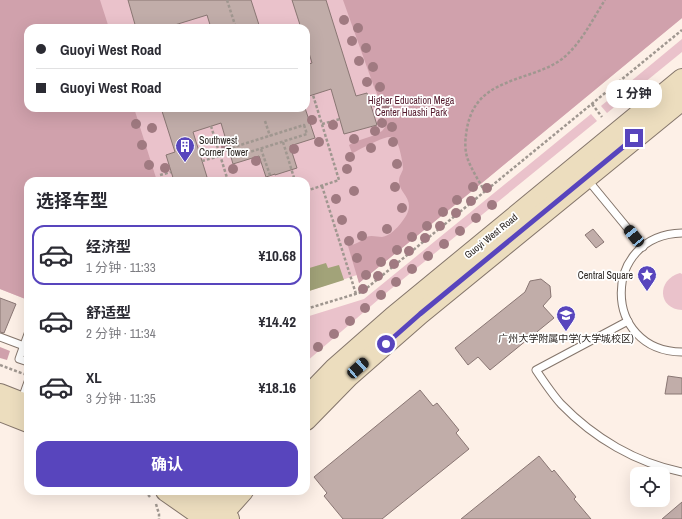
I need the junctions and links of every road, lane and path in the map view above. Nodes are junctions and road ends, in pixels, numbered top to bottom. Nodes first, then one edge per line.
1 (227, 0) edge
2 (605, 0) edge
3 (235, 24) edge
4 (682, 30) edge
5 (682, 79) edge
6 (313, 95) dead end
7 (682, 100) edge
8 (592, 104) junction
9 (602, 117) dead end
10 (340, 119) dead end
11 (265, 121) dead end
12 (322, 124) junction
13 (211, 126) dead end
14 (270, 136) junction
15 (283, 142) junction
16 (262, 149) junction
17 (220, 156) junction
18 (202, 162) dead end
19 (171, 172) dead end
20 (582, 172) junction
21 (160, 175) dead end
22 (227, 177) edge
23 (271, 177) edge
24 (294, 177) edge
25 (322, 186) junction
26 (310, 190) edge
27 (485, 192) junction
28 (682, 233) edge
29 (643, 247) junction
30 (356, 294) junction
31 (310, 308) edge
32 (628, 321) junction
33 (0, 337) edge
34 (24, 346) joint
35 (682, 352) edge
36 (24, 361) edge
37 (0, 365) edge
38 (24, 374) edge
39 (0, 394) edge
40 (310, 394) edge
41 (24, 400) edge
42 (0, 411) edge
43 (310, 416) edge
44 (24, 420) edge
45 (682, 472) edge
46 (173, 495) edge
47 (193, 495) edge
48 (221, 495) edge
49 (238, 495) edge
50 (212, 516) edge

1 - 3 path
2 - 27 path
4 - 8 path
5 - 20 main road, Guoyi West Road
6 - 12 path
7 - 20 main road, Guoyi West Road
8 - 9 path
8 - 27 path
10 - 12 path
11 - 14 path
12 - 25 path
13 - 17 path
14 - 15 path
14 - 16 path
15 - 16 path
15 - 24 path
16 - 23 path
17 - 18 path
17 - 22 path
19 - 21 path
20 - 29 lane
20 - 40 main road, Guoyi West Road
20 - 43 main road, Guoyi West Road
25 - 26 path
25 - 30 path
27 - 30 path
28 - 29 lane
29 - 32 lane
30 - 31 path
32 - 35 lane
32 - 45 lane
33 - 34 lane
34 - 36 lane
37 - 38 path
39 - 41 main road
42 - 44 main road
46 - 50 main road
47 - 50 main road
48 - 50 main road
49 - 50 main road

